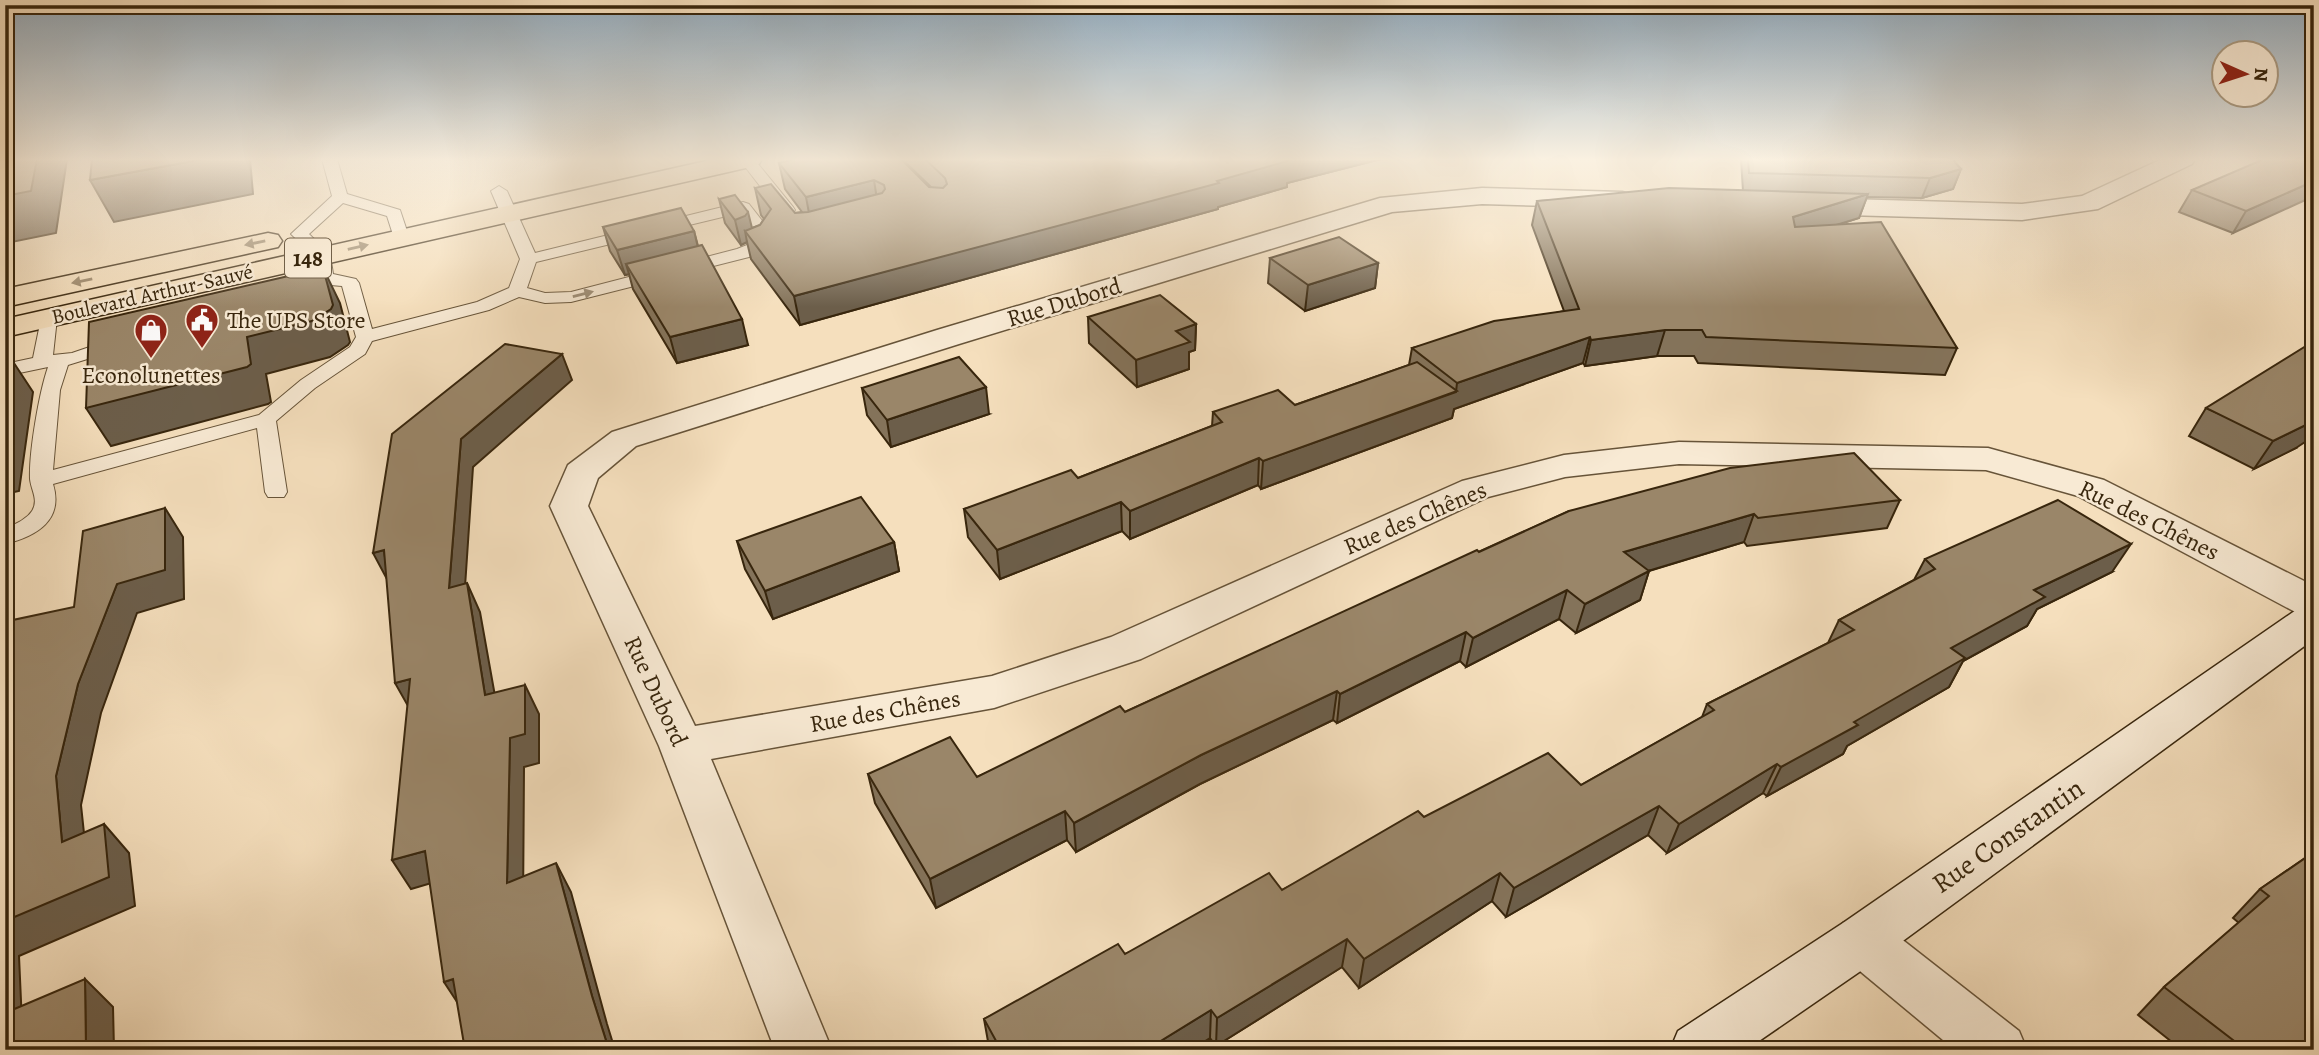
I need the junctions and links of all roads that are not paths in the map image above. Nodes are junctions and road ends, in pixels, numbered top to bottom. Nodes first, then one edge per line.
1 (328, 208) edge
2 (363, 208) edge
3 (424, 208) edge
4 (462, 208) edge
5 (499, 208) edge
6 (738, 208) edge
7 (744, 208) edge
8 (787, 208) edge
9 (1376, 208) edge
10 (1895, 208) edge
11 (2053, 208) edge
12 (798, 223) edge
13 (397, 225) junction
14 (299, 234) junction
15 (529, 258) junction
16 (319, 273) junction
17 (517, 291) junction
18 (5, 298) edge
19 (134, 314) junction
20 (48, 318) junction
21 (5, 328) edge
22 (365, 337) junction
23 (51, 361) junction
24 (5, 370) edge
25 (266, 419) junction
26 (41, 480) junction
27 (276, 492) dead end
28 (5, 537) edge
29 (2314, 604) edge
30 (2314, 618) edge
31 (682, 746) junction
32 (1862, 940) junction
33 (804, 1050) edge
34 (1698, 1050) edge
35 (1999, 1050) edge

1 - 14 lane
2 - 13 lane
3 - 13 main road, Boulevard Arthur-Sauvé / 148
4 - 13 main road, Boulevard Arthur-Sauvé / 148
5 - 15 lane
6 - 15 lane
17 -> 7 lane
8 - 12 lane
9 - 31 street, Rue Dubord
10 - 11 street
13 - 14 main road, Boulevard Arthur-Sauvé / 148
16 -> 13 main road, Boulevard Arthur-Sauvé / 148
14 - 16 lane
14 -> 18 main road, Boulevard Arthur-Sauvé / 148
15 - 17 lane
16 - 19 main road, Boulevard Arthur-Sauvé / 148
16 - 22 lane
17 - 22 lane
19 - 20 main road, Boulevard Arthur-Sauvé / 148
19 - 23 lane
20 - 21 main road, Boulevard Arthur-Sauvé / 148
20 - 23 lane
22 - 25 lane
23 - 24 lane
23 - 26 lane
25 - 26 lane
25 - 27 lane
26 - 28 lane
29 - 31 street, Rue des Chênes
30 - 32 street, Rue Constantin
31 - 33 street, Rue Dubord
32 - 34 street, Rue Constantin
32 - 35 street

